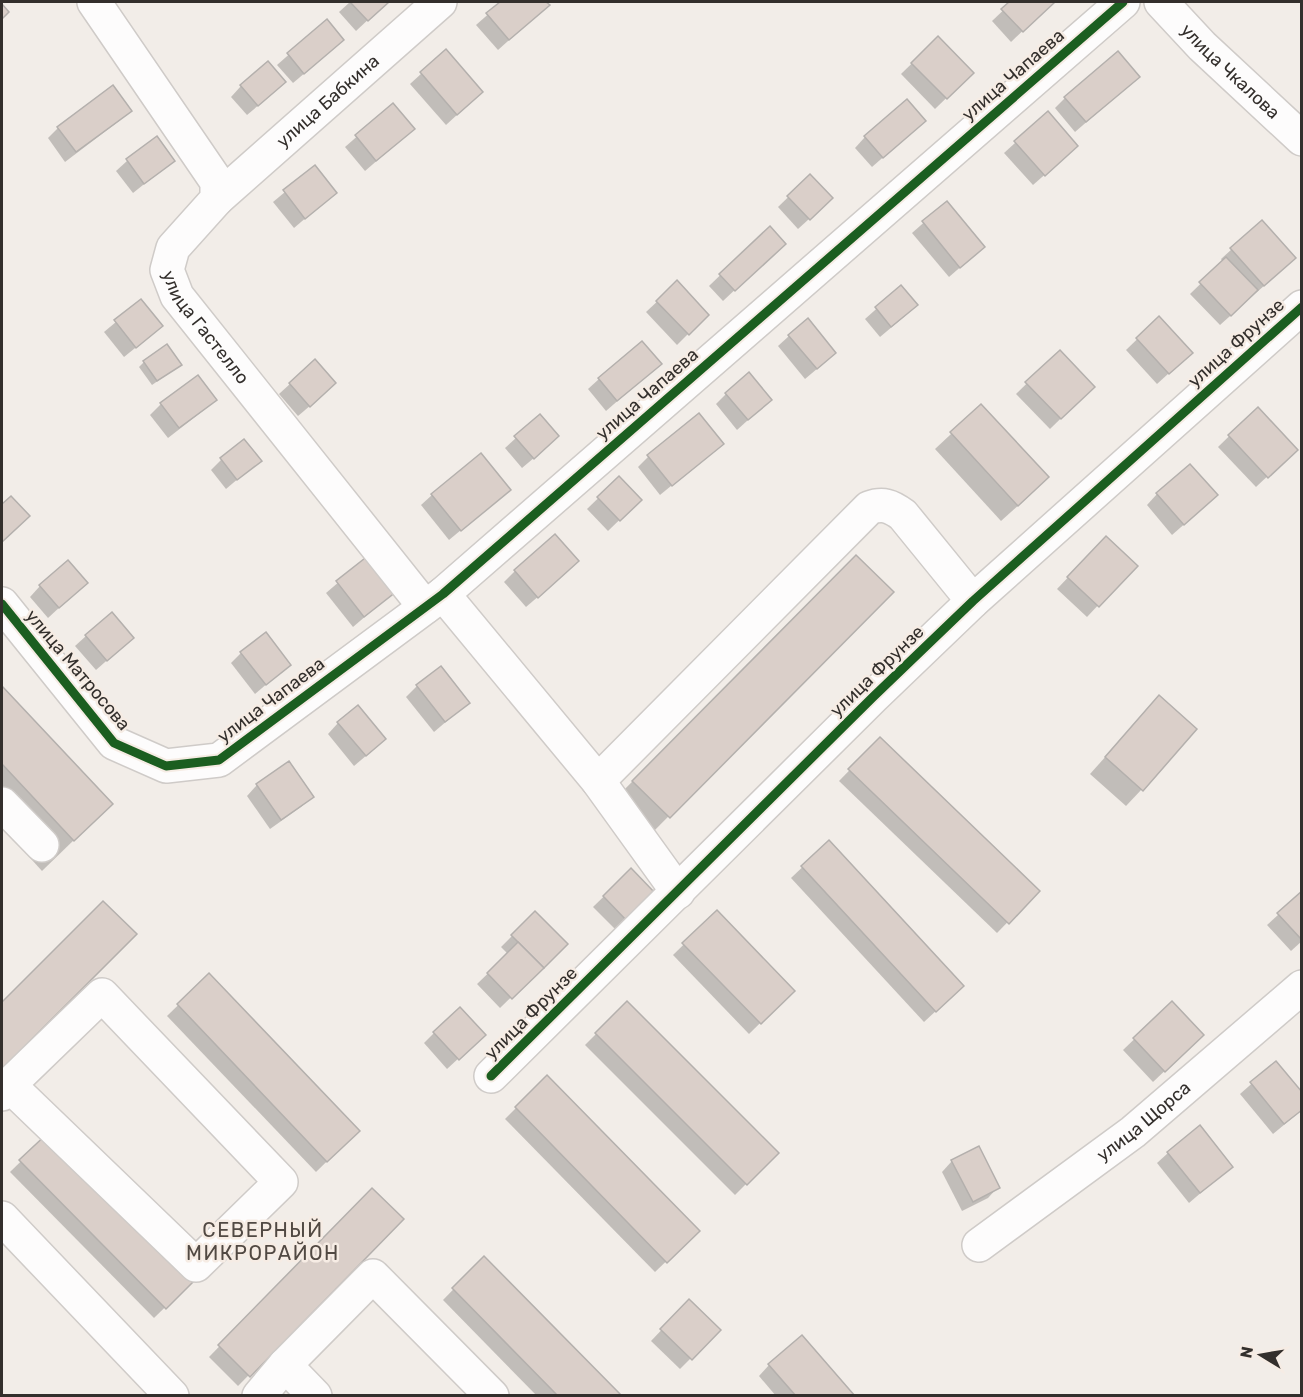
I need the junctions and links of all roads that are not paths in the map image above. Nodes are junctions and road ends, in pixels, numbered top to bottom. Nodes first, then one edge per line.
1 (94, 2) edge
2 (441, 2) edge
3 (1123, 2) edge
4 (1161, 2) edge
5 (1302, 139) edge
6 (216, 199) junction
7 (1302, 307) edge
8 (434, 600) junction
9 (973, 602) junction
10 (2, 604) edge
11 (166, 766) joint
12 (598, 781) junction
13 (2, 804) edge
14 (42, 845) dead end
15 (678, 892) junction
16 (1302, 987) edge
17 (491, 1076) dead end
18 (5, 1090) edge
19 (2, 1218) edge
20 (979, 1245) dead end
21 (285, 1365) junction
22 (172, 1395) edge
23 (259, 1395) edge
24 (315, 1395) edge
25 (492, 1395) edge

1 - 6 street
2 - 6 street, улица Бабкина
3 - 8 street, улица Чапаева
4 - 5 street, улица Чкалова
6 - 8 street, улица Гастелло
7 - 9 street, улица Фрунзе
8 - 11 street, улица Чапаева
8 - 12 street, улица Гастелло
9 - 12 street
9 - 15 street, улица Фрунзе
10 - 11 street, улица Матросова
12 - 15 street, улица Гастелло
13 - 14 street
15 - 17 street, улица Фрунзе
16 - 20 street, улица Щорса
18 - 18 street
19 - 22 street
21 - 23 street
21 - 24 street
21 - 25 street

